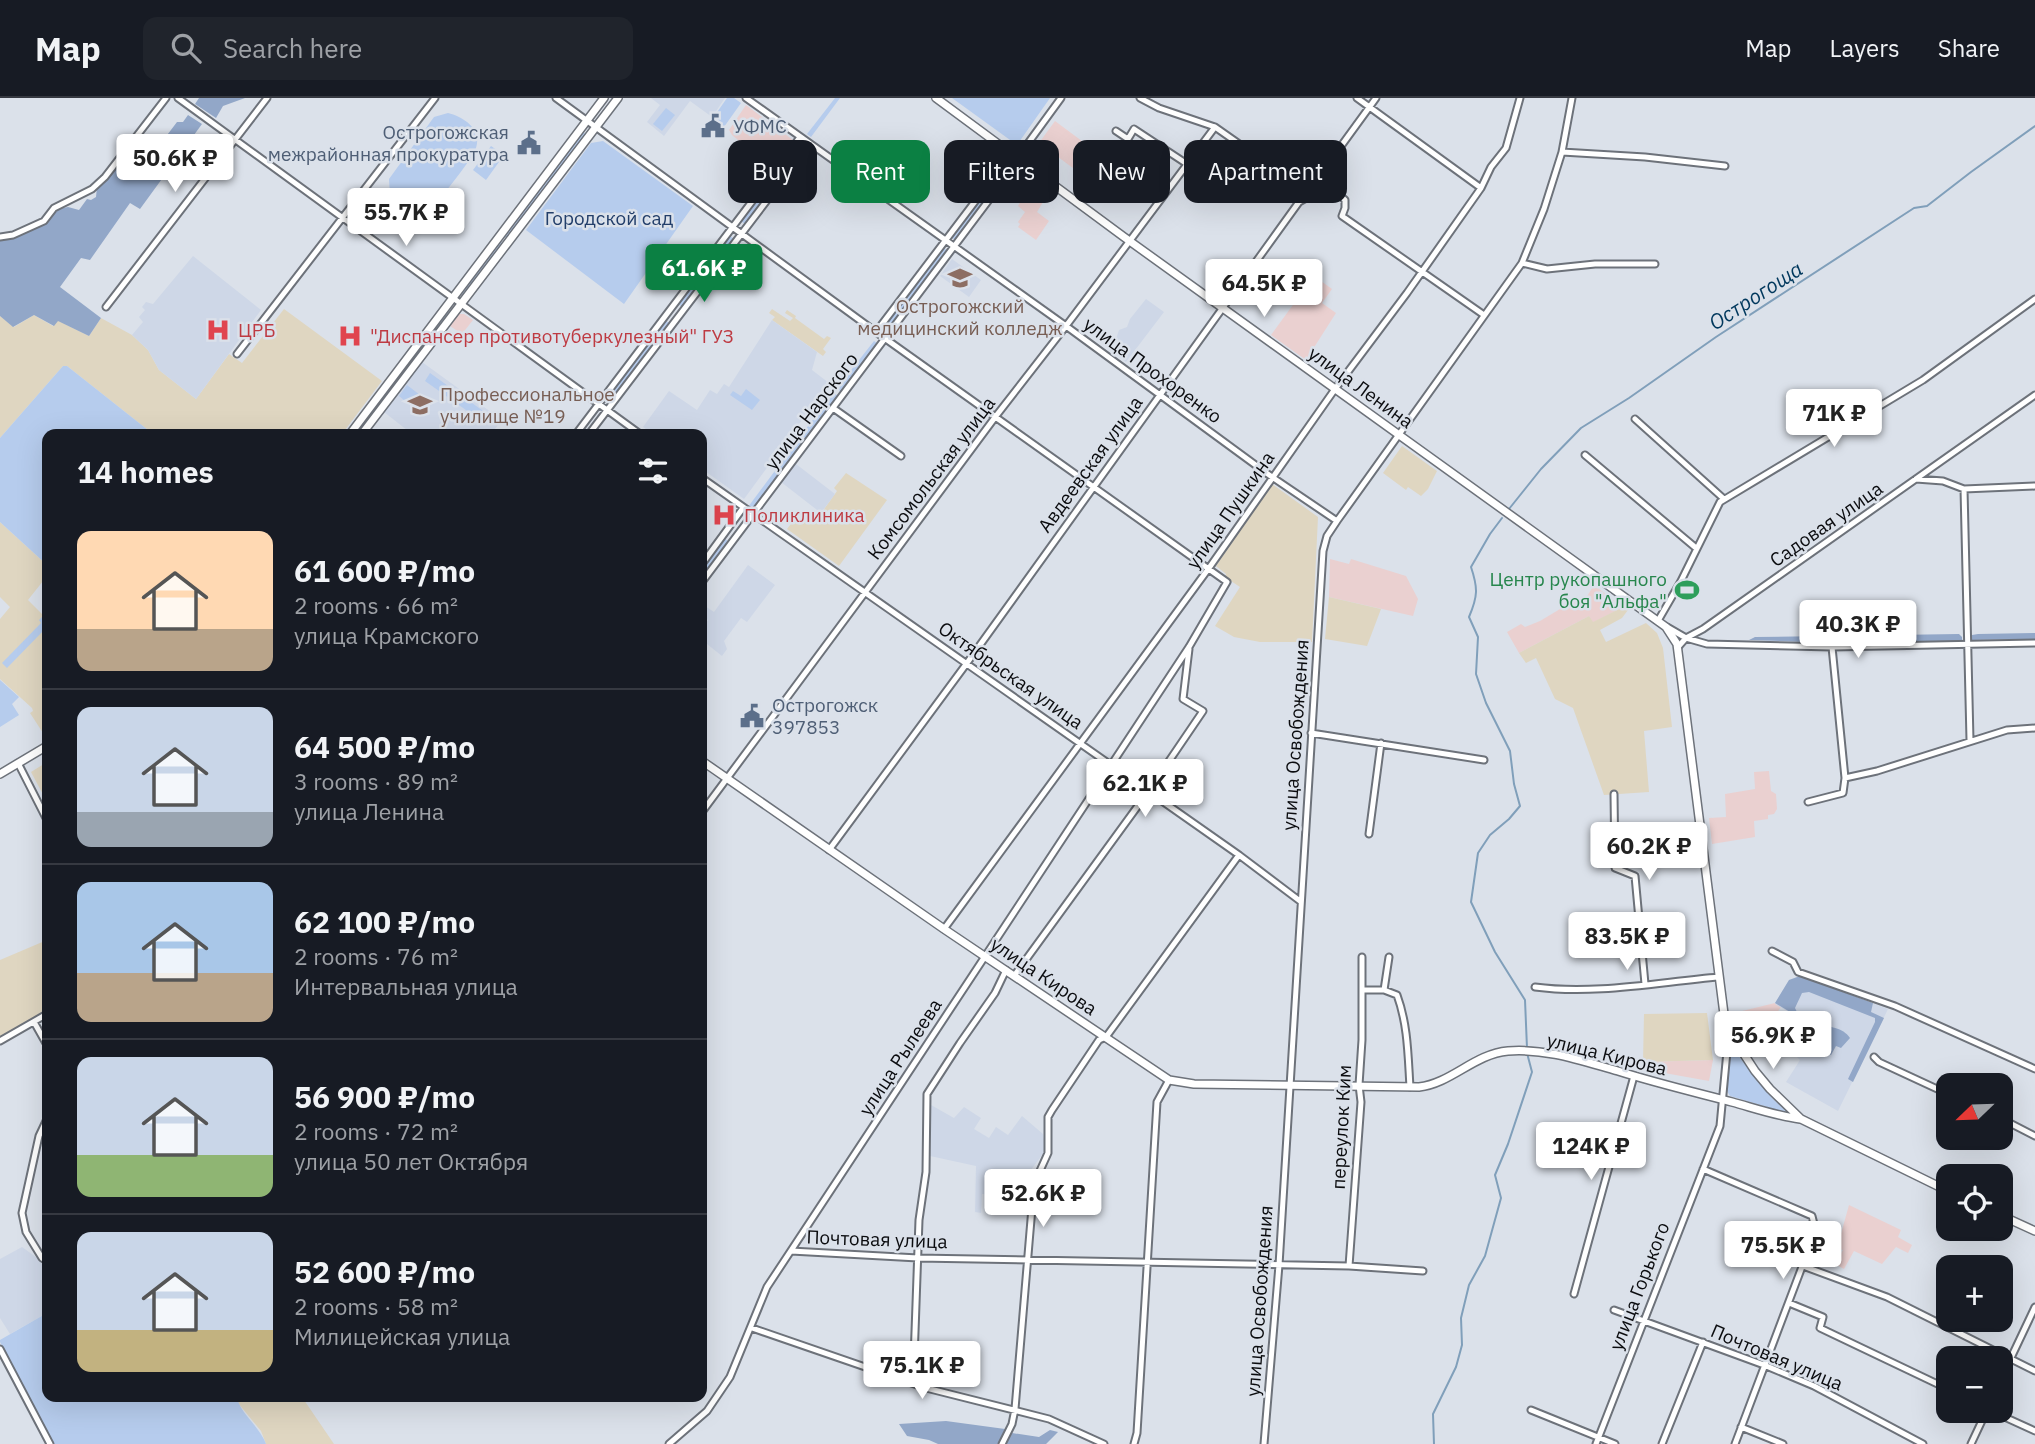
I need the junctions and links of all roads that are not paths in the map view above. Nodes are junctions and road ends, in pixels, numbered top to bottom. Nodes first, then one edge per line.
1 (166, 98) edge
2 (178, 98) edge
3 (267, 98) edge
4 (435, 98) edge
5 (556, 98) edge
6 (604, 98) edge
7 (618, 98) edge
8 (746, 98) edge
9 (936, 98) edge
10 (1061, 98) edge
11 (1140, 98) edge
12 (1357, 98) edge
13 (1376, 98) edge
14 (1520, 98) edge
15 (1572, 98) edge
16 (1370, 108) junction
17 (587, 121) junction
18 (596, 127) junction
19 (1215, 127) junction
20 (1116, 131) dead end
21 (800, 137) junction
22 (233, 139) junction
23 (798, 140) edge
24 (804, 140) edge
25 (994, 140) edge
26 (1030, 140) edge
27 (1205, 140) edge
28 (1234, 140) edge
29 (1346, 140) edge
30 (817, 149) edge
31 (1562, 152) junction
32 (1184, 162) edge
33 (1725, 166) dead end
34 (1184, 168) edge
35 (1059, 188) edge
36 (1481, 188) junction
37 (973, 203) edge
38 (987, 203) edge
39 (1298, 203) edge
40 (1346, 203) edge
41 (343, 217) junction
42 (733, 227) junction
43 (741, 233) junction
44 (0, 237) edge
45 (499, 237) junction
46 (945, 240) junction
47 (1130, 241) junction
48 (508, 243) junction
49 (954, 246) junction
50 (1522, 263) junction
51 (1655, 264) dead end
52 (1421, 272) junction
53 (453, 299) junction
54 (2035, 299) edge
55 (460, 304) junction
56 (106, 307) dead end
57 (1224, 308) junction
58 (671, 309) junction
59 (679, 315) junction
60 (1484, 315) junction
61 (1066, 326) junction
62 (876, 332) junction
63 (885, 338) junction
64 (237, 354) dead end
65 (1335, 389) junction
66 (1160, 394) junction
67 (2035, 395) edge
68 (598, 405) junction
69 (833, 408) junction
70 (606, 410) junction
71 (996, 416) junction
72 (1635, 419) dead end
73 (355, 429) edge
74 (366, 429) edge
75 (580, 429) edge
76 (593, 429) edge
77 (633, 429) edge
78 (1399, 433) junction
79 (1584, 455) dead end
80 (901, 456) dead end
81 (1272, 477) junction
82 (1916, 479) junction
83 (707, 482) edge
84 (1093, 486) junction
85 (2035, 486) edge
86 (1964, 489) junction
87 (1724, 499) junction
88 (743, 508) junction
89 (752, 515) junction
90 (1337, 521) junction
91 (1696, 548) junction
92 (707, 557) edge
93 (1209, 568) junction
94 (707, 575) edge
95 (865, 593) junction
96 (1659, 619) junction
97 (1666, 627) junction
98 (1686, 638) junction
99 (1675, 639) junction
100 (2035, 643) edge
101 (1966, 645) junction
102 (1189, 647) junction
103 (1832, 647) junction
104 (1677, 649) junction
105 (967, 663) junction
106 (2035, 728) edge
107 (1311, 733) junction
108 (1970, 740) junction
109 (1079, 742) junction
110 (1381, 743) junction
111 (42, 749) edge
112 (1484, 760) dead end
113 (18, 763) junction
114 (1111, 764) junction
115 (707, 765) edge
116 (0, 774) edge
117 (1845, 778) junction
118 (727, 779) junction
119 (1148, 792) junction
120 (1614, 794) dead end
121 (1808, 802) dead end
122 (707, 805) edge
123 (42, 810) edge
124 (1369, 834) dead end
125 (829, 850) junction
126 (1239, 855) junction
127 (1300, 901) junction
128 (944, 929) junction
129 (1772, 951) dead end
130 (985, 956) junction
131 (1362, 957) dead end
132 (1389, 957) dead end
133 (1006, 970) junction
134 (1014, 976) junction
135 (1719, 977) junction
136 (1645, 984) junction
137 (1535, 987) dead end
138 (1362, 990) junction
139 (1384, 990) junction
140 (42, 1017) edge
141 (34, 1022) junction
142 (1730, 1030) junction
143 (42, 1036) edge
144 (1106, 1037) junction
145 (0, 1041) edge
146 (1874, 1057) dead end
147 (2035, 1069) edge
148 (1634, 1076) junction
149 (1169, 1080) junction
150 (1289, 1085) junction
151 (1359, 1085) junction
152 (1410, 1087) junction
153 (1936, 1088) edge
154 (1723, 1100) junction
155 (1801, 1118) junction
156 (2013, 1125) edge
157 (42, 1130) edge
158 (2035, 1136) edge
159 (1703, 1169) junction
160 (1936, 1185) edge
161 (2013, 1221) edge
162 (2035, 1231) edge
163 (791, 1251) junction
164 (42, 1258) edge
165 (918, 1258) junction
166 (1026, 1260) junction
167 (1148, 1262) junction
168 (1279, 1265) junction
169 (1349, 1266) junction
170 (1803, 1266) junction
171 (1423, 1271) dead end
172 (1574, 1294) dead end
173 (1789, 1303) junction
174 (2035, 1307) edge
175 (1614, 1310) dead end
176 (1642, 1321) junction
177 (752, 1328) junction
178 (1703, 1342) junction
179 (1984, 1346) edge
180 (0, 1349) edge
181 (2013, 1353) edge
182 (2013, 1360) edge
183 (1764, 1365) junction
184 (2035, 1371) edge
185 (904, 1380) junction
186 (1936, 1383) edge
187 (1015, 1409) junction
188 (1531, 1410) dead end
189 (2013, 1421) edge
190 (1982, 1423) edge
191 (1741, 1427) junction
192 (2035, 1431) edge
193 (1599, 1437) junction
194 (669, 1443) edge
195 (50, 1444) edge
196 (1002, 1444) edge
197 (1104, 1444) edge
198 (1134, 1444) edge
199 (1265, 1444) edge
200 (1596, 1444) edge
201 (1615, 1444) edge
202 (1662, 1444) edge
203 (1735, 1444) edge
204 (1783, 1444) edge
205 (1923, 1444) edge
206 (1971, 1444) edge

1 - 44 street
2 - 22 street
3 - 22 street
4 - 41 street
5 - 17 street
6 - 17 main road
7 - 18 main road
8 - 21 street, улица Прохоренко
9 - 25 main road, улица Ленина
10 - 26 street, улица Нарского
11 - 19 street
12 - 16 street
13 - 16 street, Авдеевская улица
14 - 36 street, улица Пушкина
15 - 31 street, улица Освобождения
16 - 29 street, Авдеевская улица
16 - 36 street
17 - 18 street
17 - 45 main road
18 - 42 street
18 - 48 main road
19 - 27 street, Комсомольская улица
19 - 28 street
20 - 32 street
21 - 23 street
21 - 24 street, улица Прохоренко
22 - 41 street
22 - 56 street
30 - 46 street, улица Прохоренко
31 - 33 street
31 - 50 street, улица Освобождения
34 - 47 street, Комсомольская улица
35 - 47 main road, улица Ленина
36 - 52 street, улица Пушкина
37 - 46 street, улица Нарского
38 - 49 street, улица Нарского
39 - 57 street, Авдеевская улица
40 - 52 street
41 - 53 street
41 - 64 street
42 - 43 street
42 - 43 street
42 - 58 street
43 - 59 street
43 - 62 street
45 - 48 main road
45 - 53 main road
46 - 49 street, улица Прохоренко
46 - 62 street, улица Нарского
47 - 57 main road, улица Ленина
47 - 61 street, Комсомольская улица
48 - 55 main road
49 - 61 street, улица Прохоренко
49 - 63 street, улица Нарского
50 - 51 street
50 - 60 street, улица Освобождения
52 - 60 street
52 - 65 street, улица Пушкина
53 - 55 street
53 - 73 main road
54 - 87 street
55 - 68 street
55 - 74 main road
57 - 65 main road, улица Ленина
57 - 66 street, Авдеевская улица
58 - 59 street
58 - 68 street
59 - 70 street
60 - 78 street, улица Освобождения
61 - 66 street, улица Прохоренко
61 - 71 street, Комсомольская улица
62 - 63 street
63 - 69 street, улица Нарского
63 - 71 street
65 - 78 main road, улица Ленина
65 - 81 street, улица Пушкина
66 - 81 street, улица Прохоренко
66 - 84 street, Авдеевская улица
67 - 82 street, Садовая улица
68 - 70 street
68 - 75 street
69 - 80 street
69 - 89 street, улица Нарского
70 - 76 street
70 - 77 street
71 - 84 street
71 - 95 street, Комсомольская улица
72 - 87 street
78 - 90 street, улица Освобождения
78 - 96 main road, улица Ленина
79 - 91 street
81 - 90 street, улица Прохоренко
81 - 93 street, улица Пушкина
82 - 86 street
82 - 98 street, Садовая улица
83 - 88 street, Октябрьская улица
84 - 93 street
84 - 105 street, Авдеевская улица
85 - 86 street
86 - 101 street
87 - 91 street
88 - 89 street, Октябрьская улица
88 - 92 street
89 - 94 street, улица Нарского
89 - 95 street, Октябрьская улица
90 - 107 street, улица Освобождения
91 - 96 street
93 - 102 street, улица Рылеева
93 - 109 street, улица Пушкина
95 - 105 street, Октябрьская улица
95 - 118 street, Комсомольская улица
96 - 97 main road, улица Ленина
97 - 98 street
97 - 99 main road, улица Ленина
98 - 99 street
98 - 103 street
98 - 104 street
99 - 104 main road
100 - 101 street
101 - 103 street
101 - 108 street
102 - 114 street, улица Рылеева
102 - 119 street
103 - 117 street
104 - 135 main road
105 - 109 street, Октябрьская улица
105 - 125 street, Авдеевская улица
106 - 108 street
107 - 110 street
107 - 127 street, улица Освобождения
108 - 117 street
109 - 114 street, Октябрьская улица
109 - 128 street, улица Пушкина
110 - 112 street
110 - 124 street
111 - 113 main road
113 - 116 main road
113 - 123 street
114 - 119 street, Октябрьская улица
114 - 130 street, улица Рылеева
115 - 118 main road, улица Кирова
117 - 121 street
118 - 122 street, Комсомольская улица
118 - 125 main road, улица Кирова
119 - 126 street, Октябрьская улица
119 - 134 street
120 - 136 street
125 - 128 main road, улица Кирова
126 - 127 street, Октябрьская улица
126 - 144 street
127 - 150 street, улица Освобождения
128 - 130 main road, улица Кирова
129 - 147 street
130 - 133 main road, улица Кирова
130 - 163 street, улица Рылеева
131 - 138 street, переулок Ким
132 - 139 street
133 - 134 main road, улица Кирова
133 - 165 street
134 - 144 main road, улица Кирова
135 - 136 street
135 - 142 main road
136 - 137 street
138 - 139 street
138 - 151 street, переулок Ким
139 - 152 street
140 - 141 street
141 - 143 street
141 - 145 street
142 - 154 street, улица Горького
142 - 155 main road
144 - 149 main road, улица Кирова
144 - 166 street
146 - 153 street
148 - 152 main road, улица Кирова
148 - 154 main road, улица Кирова
148 - 172 street
149 - 150 main road, улица Кирова
149 - 167 street
150 - 151 main road, улица Кирова
150 - 168 street, улица Освобождения
151 - 152 main road, улица Кирова
151 - 169 street, переулок Ким
154 - 155 main road, улица Кирова
154 - 159 street, улица Горького
155 - 160 main road
156 - 158 street
157 - 164 street
159 - 170 street
159 - 176 street, улица Горького
161 - 162 main road
163 - 165 street, Почтовая улица
163 - 177 street, улица Рылеева
165 - 166 street, Почтовая улица
165 - 185 street
166 - 167 street, Почтовая улица
166 - 187 street
167 - 168 street, Почтовая улица
167 - 198 street
168 - 169 street, Почтовая улица
168 - 199 street, улица Освобождения
169 - 171 street, Почтовая улица
170 - 173 street
170 - 179 street
173 - 183 street
173 - 186 street
174 - 181 street
175 - 176 street, Почтовая улица
176 - 178 street, Почтовая улица
176 - 193 street, улица Горького
177 - 185 street
177 - 194 street, улица Рылеева
178 - 183 street, Почтовая улица
178 - 202 street
180 - 195 street
182 - 184 street
183 - 191 street
183 - 205 street, Почтовая улица
185 - 187 street
187 - 196 street
187 - 197 street
188 - 193 street
189 - 192 street
190 - 206 street
191 - 203 street
191 - 204 street
193 - 200 street, улица Горького
193 - 201 street

